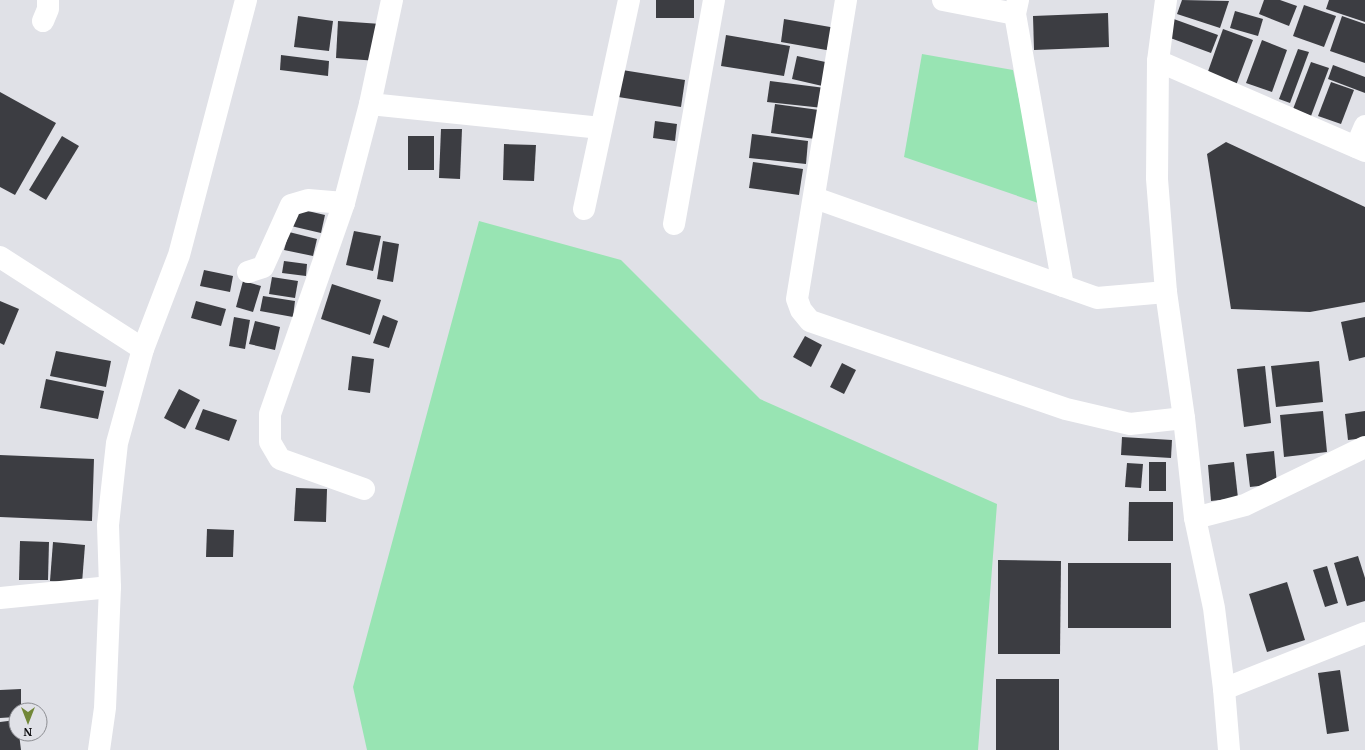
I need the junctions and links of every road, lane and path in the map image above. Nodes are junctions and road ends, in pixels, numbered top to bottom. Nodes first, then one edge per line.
1 (48, 0) edge
2 (246, 0) edge
3 (392, 0) edge
4 (629, 0) edge
5 (714, 0) edge
6 (846, 0) edge
7 (943, 0) edge
8 (1166, 0) edge
9 (1017, 7) edge
10 (44, 21) dead end
11 (1158, 61) junction
12 (370, 104) junction
13 (1365, 126) edge
14 (602, 128) junction
15 (1360, 149) edge
16 (815, 198) junction
17 (344, 203) junction
18 (584, 209) dead end
19 (674, 224) dead end
20 (0, 257) edge
21 (248, 272) dead end
22 (1063, 286) junction
23 (1166, 292) junction
24 (143, 349) junction
25 (1184, 418) junction
26 (1365, 447) edge
27 (364, 489) dead end
28 (1195, 518) junction
29 (110, 587) junction
30 (0, 598) edge
31 (1365, 633) edge
32 (1224, 689) junction
33 (99, 750) edge
34 (1229, 750) edge

1 - 10 street
2 - 24 street
3 - 12 street
4 - 14 street
5 - 19 street
6 - 16 street
7 - 9 street
8 - 11 street
9 - 22 street
11 - 15 street
11 - 23 street
12 - 14 street
12 - 17 street
13 - 15 street
14 - 18 street
16 - 22 street
16 - 25 street
17 - 21 street
17 - 27 street
20 - 24 street
22 - 23 street
23 - 25 street
24 - 29 street
25 - 28 street
26 - 28 street
28 - 32 street
29 - 30 street
29 - 33 street
31 - 32 street
32 - 34 street

